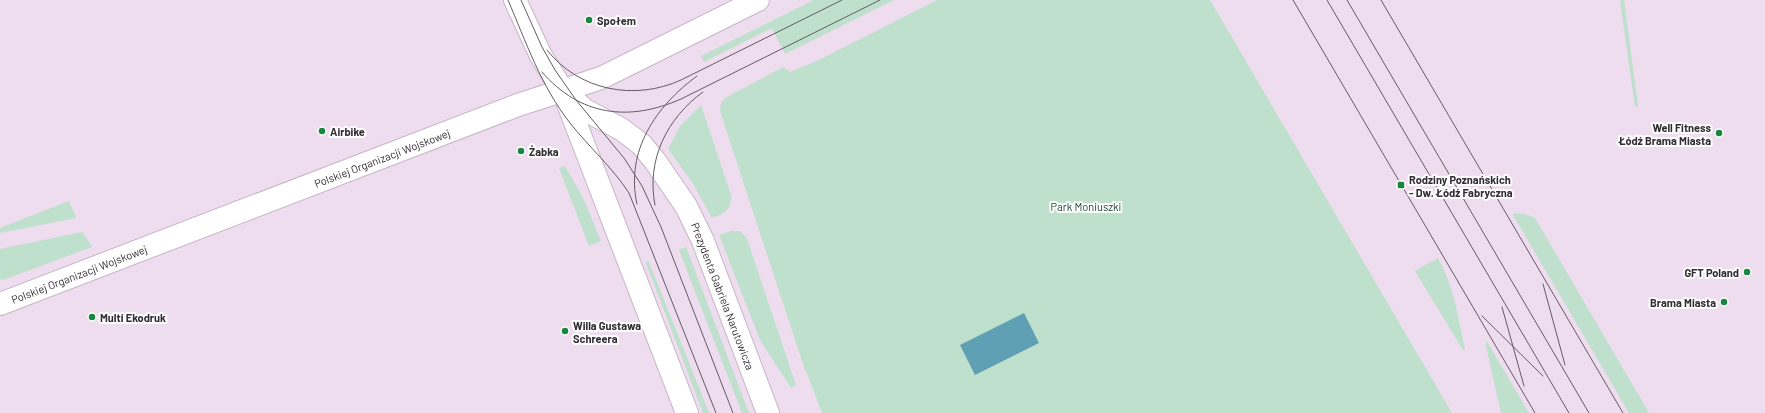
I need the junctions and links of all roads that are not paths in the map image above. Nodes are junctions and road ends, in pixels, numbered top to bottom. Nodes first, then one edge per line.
1 (515, 0) edge
2 (758, 0) edge
3 (563, 91) junction
4 (0, 304) edge
5 (687, 413) edge
6 (768, 413) edge

1 - 3 street, Prezydenta Gabriela Narutowicza
2 - 3 street, Polskiej Organizacji Wojskowej
3 - 4 street, Polskiej Organizacji Wojskowej
3 - 5 street, Prezydenta Gabriela Narutowicza
3 - 6 street, Prezydenta Gabriela Narutowicza

